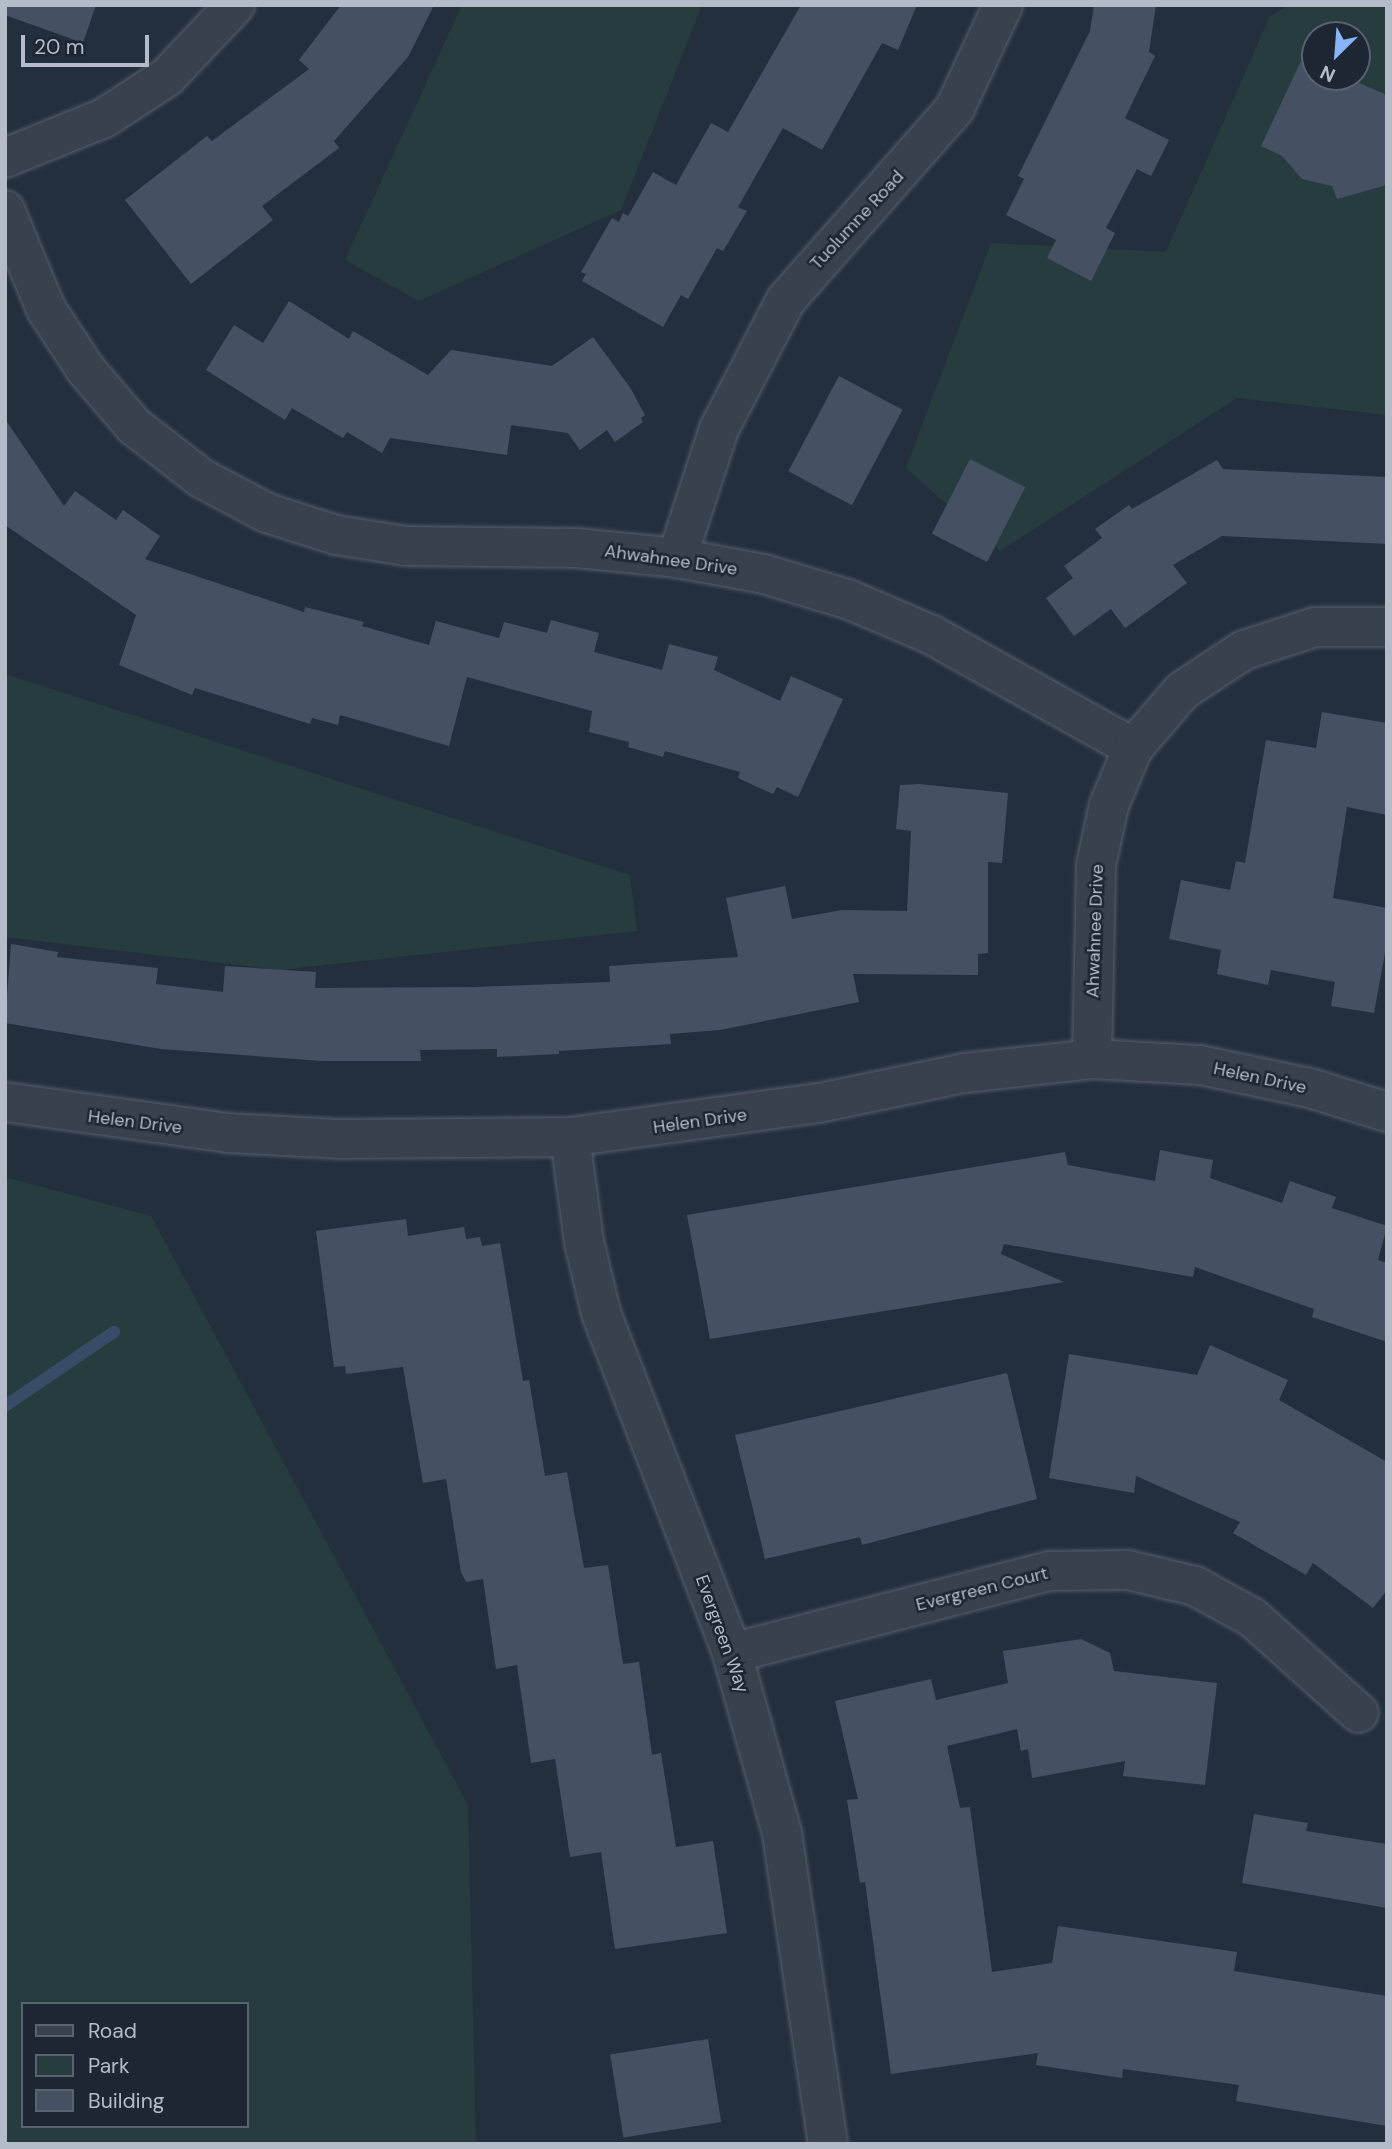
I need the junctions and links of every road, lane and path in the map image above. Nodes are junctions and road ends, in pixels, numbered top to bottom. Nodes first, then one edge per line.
1 (235, 5) edge
2 (1003, 5) edge
3 (5, 158) edge
4 (5, 210) edge
5 (677, 558) junction
6 (1387, 627) edge
7 (1133, 748) junction
8 (1092, 1059) junction
9 (5, 1102) edge
10 (1387, 1112) edge
11 (570, 1137) junction
12 (732, 1653) junction
13 (1359, 1713) dead end
14 (828, 2144) edge

1 - 3 street
2 - 5 street, Tuolumne Road
4 - 5 street, Ahwahnee Drive
5 - 7 street, Ahwahnee Drive
6 - 7 street
7 - 8 street, Ahwahnee Drive
8 - 10 street, Helen Drive
8 - 11 street, Helen Drive
9 - 11 street, Helen Drive
11 - 12 street, Evergreen Way
12 - 13 street, Evergreen Court
12 - 14 street, Evergreen Way

